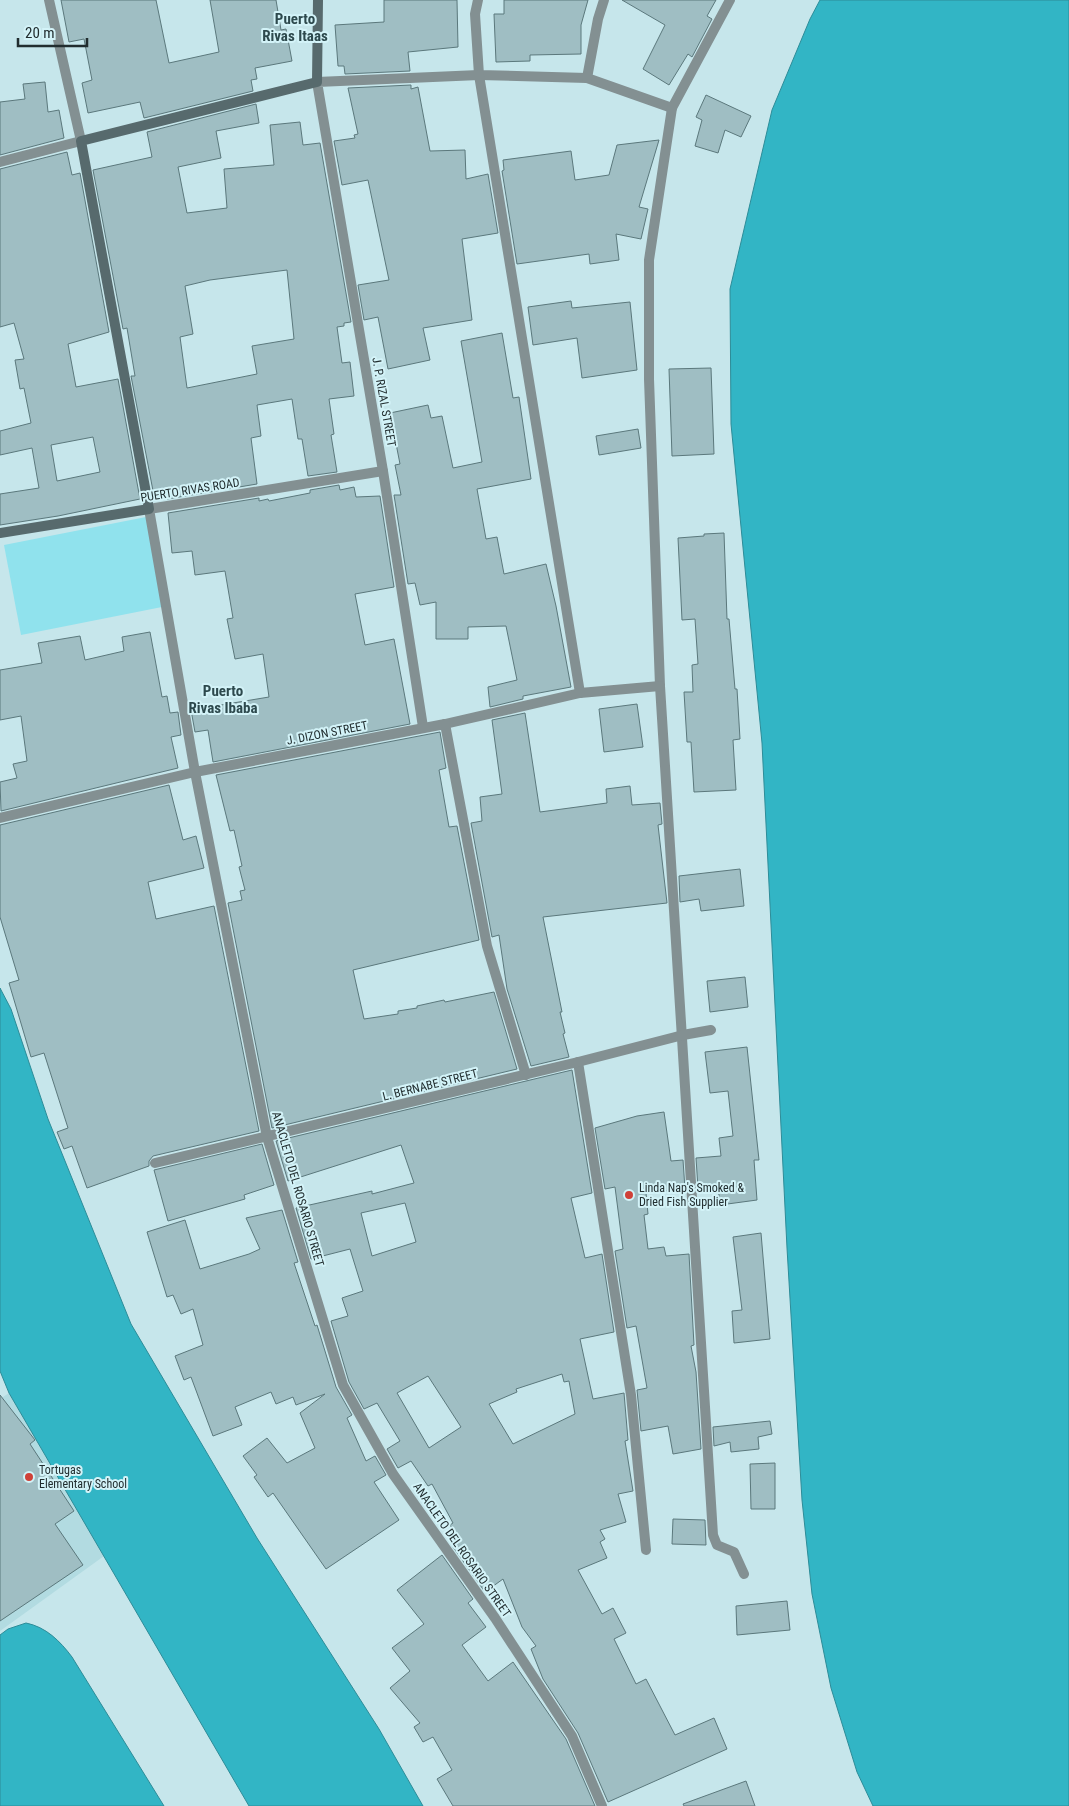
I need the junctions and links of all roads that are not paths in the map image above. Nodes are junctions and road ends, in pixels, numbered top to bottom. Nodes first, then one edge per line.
1 (50, 0) edge
2 (318, 0) edge
3 (478, 0) edge
4 (604, 0) edge
5 (730, 0) edge
6 (479, 76) junction
7 (587, 78) junction
8 (317, 82) junction
9 (672, 108) junction
10 (81, 142) junction
11 (0, 162) edge
12 (383, 471) junction
13 (149, 509) junction
14 (0, 533) edge
15 (660, 686) junction
16 (580, 693) junction
17 (445, 724) junction
18 (423, 727) junction
19 (195, 772) junction
20 (0, 818) edge
21 (711, 1030) dead end
22 (683, 1034) junction
23 (578, 1062) junction
24 (526, 1075) junction
25 (267, 1137) junction
26 (155, 1163) dead end
27 (646, 1550) dead end
28 (744, 1574) dead end
29 (602, 1806) edge

1 - 10 street
2 - 8 street
3 - 6 street
4 - 7 street
5 - 9 street
6 - 7 street
6 - 8 street
6 - 16 street
7 - 9 street
8 - 10 street
8 - 12 street, J. P. RIZAL STREET
9 - 15 street
10 - 11 street
10 - 13 street
12 - 13 street, PUERTO RIVAS ROAD
12 - 18 street, J. P. RIZAL STREET
13 - 14 street, PUERTO RIVAS ROAD
13 - 19 street, ANACLETO DEL ROSARIO STREET
15 - 16 street, J. DIZON STREET
15 - 22 street
16 - 17 street, J. DIZON STREET
17 - 18 street, J. DIZON STREET
17 - 24 street
18 - 19 street, J. DIZON STREET
19 - 20 street, J. DIZON STREET
19 - 25 street, ANACLETO DEL ROSARIO STREET
21 - 22 street, L. BERNABE STREET
22 - 23 street, L. BERNABE STREET
22 - 28 street
23 - 24 street, L. BERNABE STREET
23 - 27 street
24 - 25 street, L. BERNABE STREET
25 - 26 street, L. BERNABE STREET
25 - 29 street, ANACLETO DEL ROSARIO STREET

